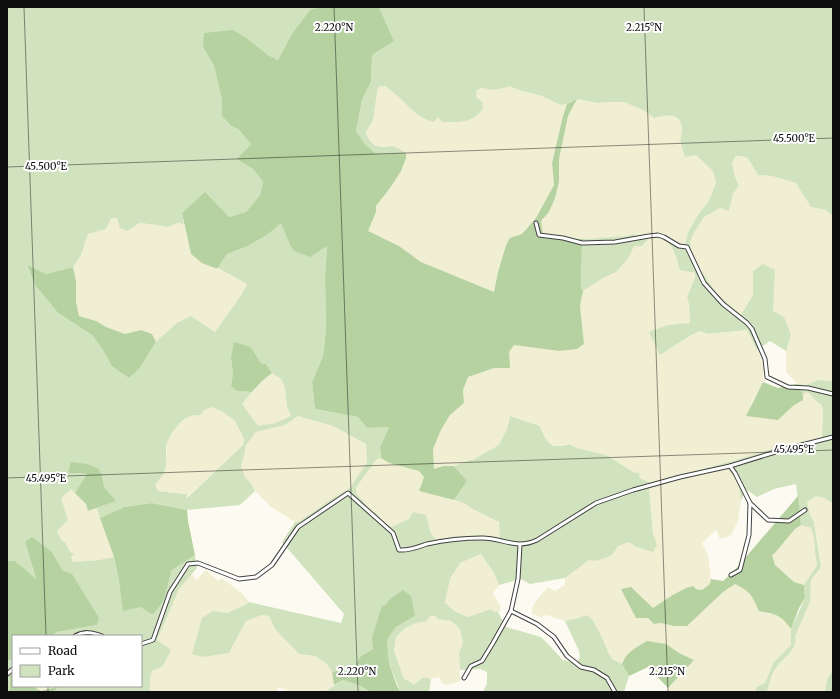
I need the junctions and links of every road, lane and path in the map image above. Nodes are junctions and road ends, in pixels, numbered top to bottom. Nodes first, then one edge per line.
1 (536, 223) dead end
2 (833, 394) edge
3 (833, 437) edge
4 (730, 466) junction
5 (750, 503) junction
6 (805, 510) dead end
7 (520, 545) junction
8 (731, 575) dead end
9 (511, 610) junction
10 (77, 635) edge
11 (100, 635) edge
12 (142, 644) edge
13 (464, 678) dead end
14 (615, 692) edge

1 - 2 street
3 - 4 street
4 - 5 street
4 - 7 street
5 - 6 street
5 - 8 street
7 - 9 street
7 - 12 street
9 - 13 street
9 - 14 street
10 - 11 street

